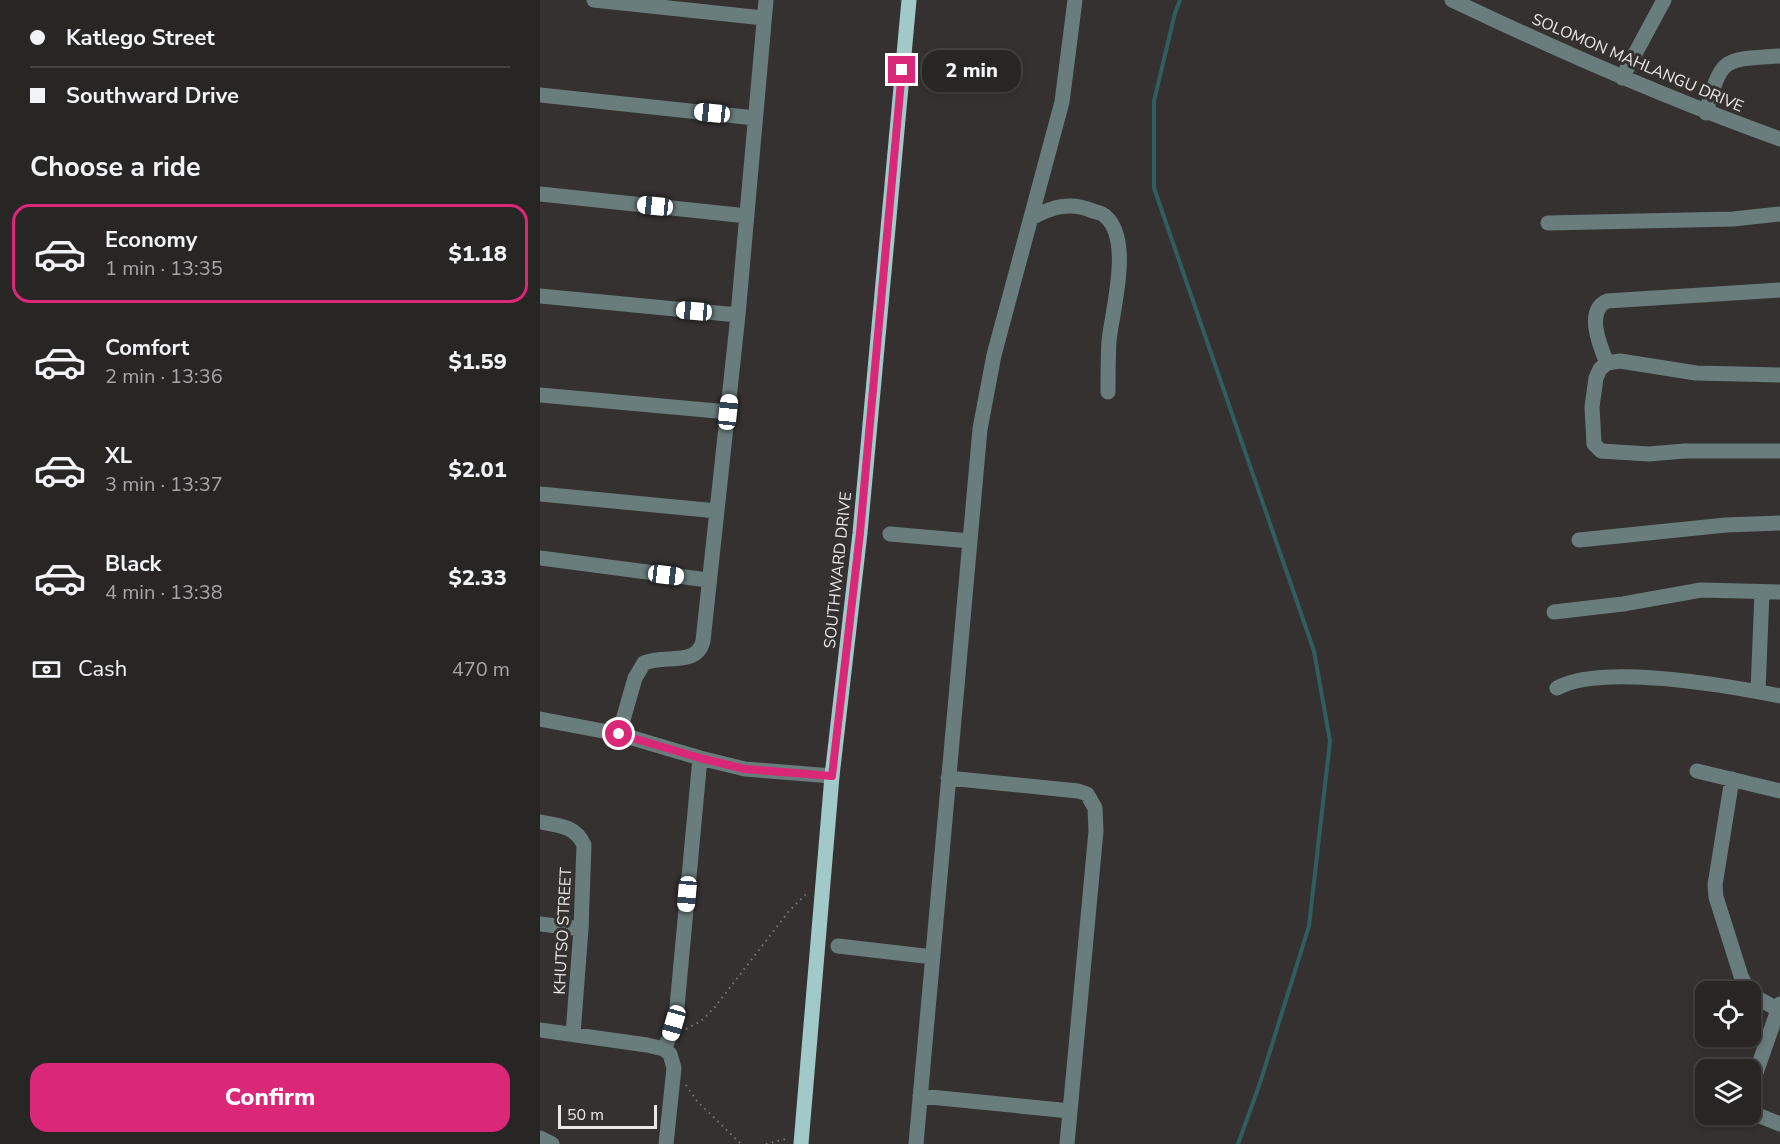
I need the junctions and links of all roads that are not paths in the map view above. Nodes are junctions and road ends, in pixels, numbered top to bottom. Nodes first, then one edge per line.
1 (594, 0) edge
2 (766, 0) edge
3 (909, 0) edge
4 (1075, 0) edge
5 (1452, 0) edge
6 (1664, 0) edge
7 (764, 18) junction
8 (1780, 56) edge
9 (1622, 78) junction
10 (540, 95) edge
11 (1706, 113) junction
12 (755, 118) junction
13 (1780, 139) edge
14 (540, 194) edge
15 (1780, 214) edge
16 (747, 216) junction
17 (1031, 218) junction
18 (1548, 223) dead end
19 (1780, 290) edge
20 (540, 296) edge
21 (738, 315) junction
22 (1607, 363) junction
23 (1780, 375) edge
24 (1108, 392) dead end
25 (540, 395) edge
26 (728, 412) junction
27 (1780, 451) edge
28 (540, 494) edge
29 (717, 511) junction
30 (1780, 523) edge
31 (890, 534) dead end
32 (1579, 540) dead end
33 (970, 541) junction
34 (540, 558) edge
35 (708, 580) junction
36 (1762, 592) junction
37 (1780, 592) edge
38 (1554, 612) dead end
39 (1557, 688) dead end
40 (1758, 692) junction
41 (1780, 696) edge
42 (540, 719) edge
43 (619, 734) junction
44 (700, 758) junction
45 (1697, 771) dead end
46 (832, 776) junction
47 (948, 778) junction
48 (1732, 779) junction
49 (1780, 791) edge
50 (540, 822) edge
51 (540, 924) edge
52 (581, 929) junction
53 (837, 946) dead end
54 (933, 957) junction
55 (1744, 981) edge
56 (1761, 998) edge
57 (1779, 1007) edge
58 (540, 1030) edge
59 (573, 1034) junction
60 (667, 1042) junction
61 (1761, 1059) edge
62 (920, 1096) junction
63 (1070, 1111) junction
64 (1761, 1116) edge
65 (1780, 1124) edge
66 (540, 1138) edge
67 (801, 1142) edge
68 (552, 1144) edge
69 (666, 1144) edge
70 (916, 1144) edge
71 (1067, 1144) edge

1 - 7 street
2 - 7 street
3 - 46 main road, SOUTHWARD DRIVE
4 - 17 street
5 - 9 street, SOLOMON MAHLANGU DRIVE
6 - 9 street
7 - 12 street
8 - 11 street
9 - 11 street, SOLOMON MAHLANGU DRIVE
10 - 12 street
11 - 13 street, SOLOMON MAHLANGU DRIVE
12 - 16 street
14 - 16 street
15 - 18 street
16 - 21 street
17 - 24 street
17 - 33 street
19 - 22 street
20 - 21 street
21 - 26 street
22 - 23 street
22 - 27 street
25 - 26 street
26 - 29 street
28 - 29 street
29 - 35 street
30 - 32 street
31 - 33 street
33 - 47 street
34 - 35 street
35 - 43 street
36 - 37 street
36 - 38 street
36 - 40 street
39 - 40 street
40 - 41 street
42 - 43 street
43 - 44 street
44 - 46 street
44 - 60 street
45 - 48 street
46 - 67 main road, SOUTHWARD DRIVE
47 - 54 street
47 - 63 street
48 - 49 street
48 - 55 street
50 - 52 street, KHUTSO STREET
51 - 52 street
52 - 59 street, KHUTSO STREET
53 - 54 street
54 - 62 street
56 - 57 street
57 - 61 street
58 - 59 street
59 - 60 street
60 - 69 street
62 - 63 street
62 - 70 street
63 - 71 street
64 - 65 street
66 - 68 street

